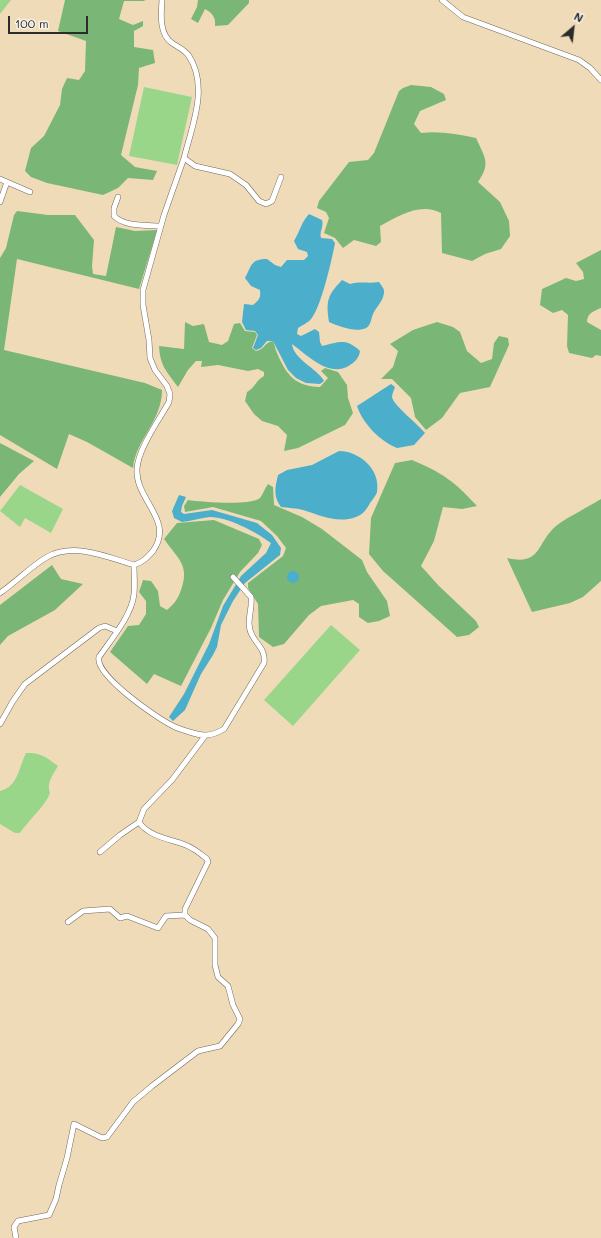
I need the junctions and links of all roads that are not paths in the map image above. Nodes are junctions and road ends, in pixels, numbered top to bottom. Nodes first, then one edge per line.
1 (162, 0) edge
2 (442, 0) edge
3 (601, 80) edge
4 (184, 158) junction
5 (281, 177) dead end
6 (0, 179) edge
7 (7, 182) junction
8 (30, 192) dead end
9 (118, 197) dead end
10 (0, 202) edge
11 (161, 226) junction
12 (134, 565) junction
13 (233, 577) dead end
14 (0, 593) edge
15 (117, 631) junction
16 (0, 724) edge
17 (205, 736) junction
18 (139, 822) junction
19 (100, 852) dead end
20 (185, 915) junction
21 (68, 922) dead end
22 (16, 1238) edge

1 - 4 street
2 - 3 street
4 - 5 street
4 - 11 street
6 - 7 street
7 - 8 street
7 - 10 street
9 - 11 street
11 - 12 street
12 - 14 street
12 - 15 street
13 - 17 street
15 - 16 street
15 - 17 street
17 - 18 street
18 - 19 street
18 - 20 street
20 - 21 street
20 - 22 street

